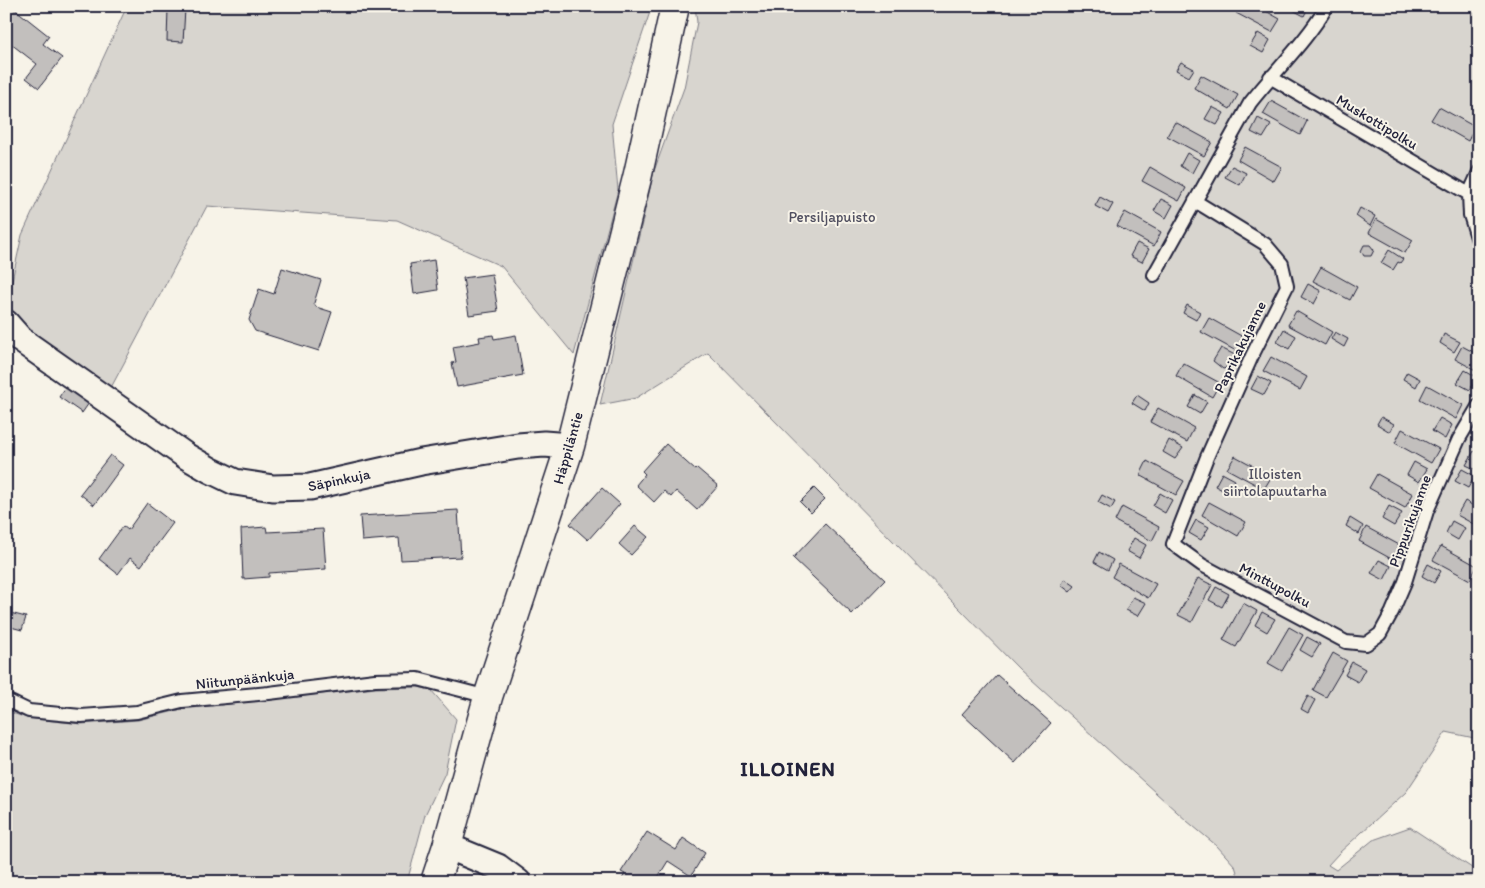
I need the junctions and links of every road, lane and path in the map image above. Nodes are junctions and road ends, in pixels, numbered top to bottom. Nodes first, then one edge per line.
1 (675, 6) edge
2 (1327, 6) edge
3 (1270, 77) junction
4 (1479, 172) edge
5 (1468, 194) junction
6 (1195, 201) junction
7 (1479, 244) edge
8 (1154, 275) dead end
9 (6, 323) edge
10 (1479, 405) edge
11 (570, 446) junction
12 (1173, 544) joint
13 (1366, 644) joint
14 (488, 697) junction
15 (6, 700) edge
16 (447, 846) junction
17 (435, 882) edge
18 (518, 882) edge

1 - 11 street, Häppiläntie
2 - 3 lane
3 - 5 lane, Muskottipolku
3 - 6 lane
4 - 5 lane
5 - 7 lane
6 - 8 lane
6 - 12 lane, Paprikakujanne
9 - 11 street, Säpinkuja
10 - 13 lane, Pippurikujanne
11 - 14 street, Häppiläntie
12 - 13 lane, Minttupolku
14 - 15 lane, Niitunpäänkuja
14 - 16 street, Häppiläntie
16 - 17 street, Häppiläntie
16 - 18 street

